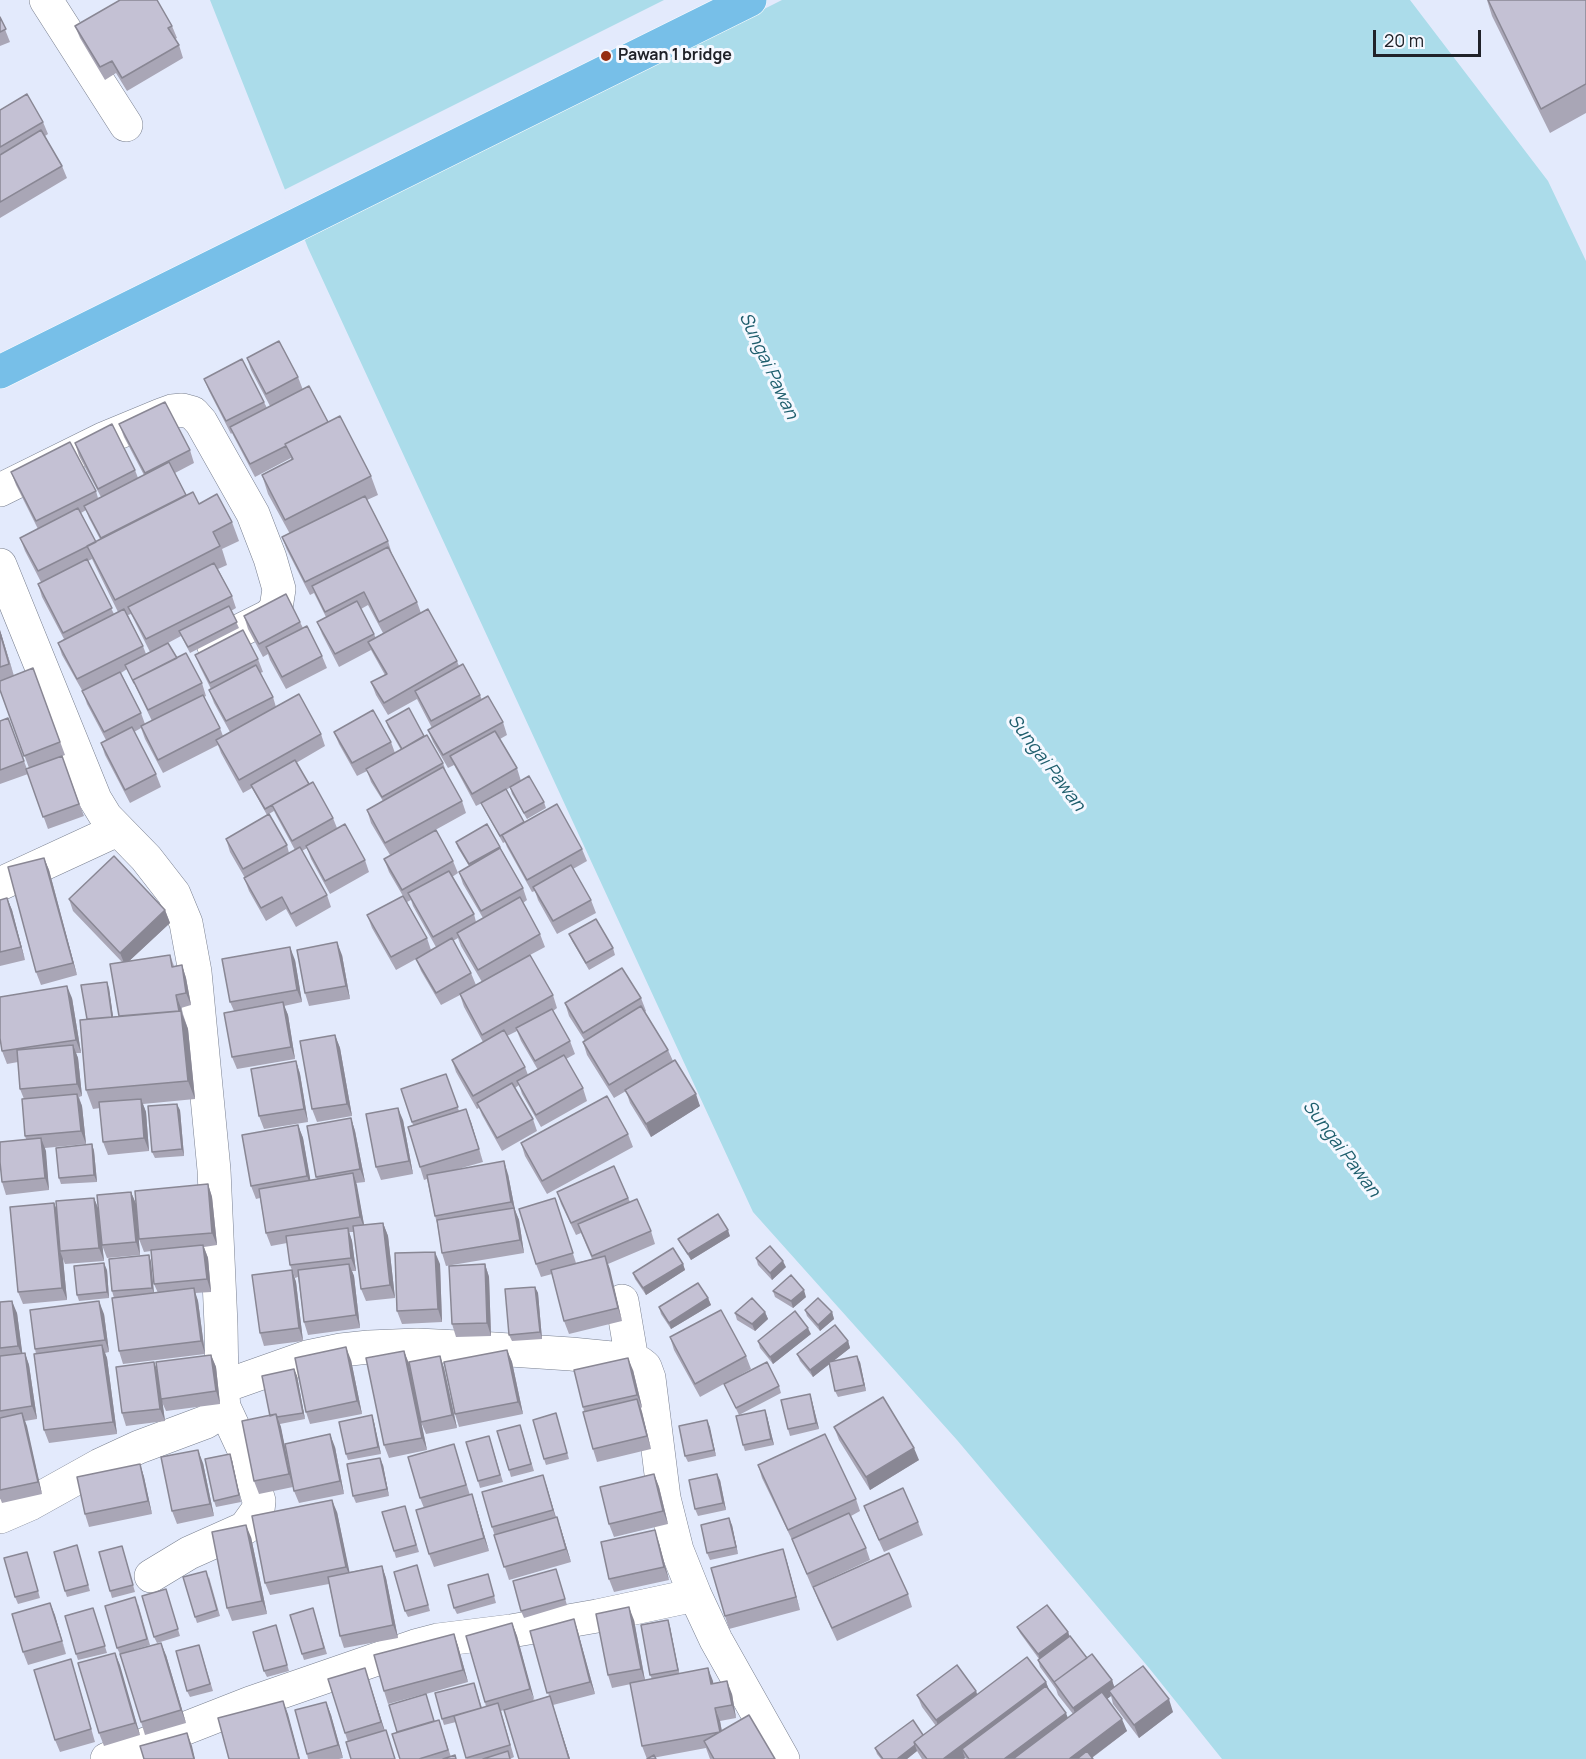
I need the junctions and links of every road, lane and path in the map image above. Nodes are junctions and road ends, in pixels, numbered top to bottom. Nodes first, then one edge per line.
1 (46, 0) edge
2 (750, 0) edge
3 (126, 125) dead end
4 (0, 372) edge
5 (0, 490) edge
6 (0, 565) edge
7 (213, 644) edge
8 (117, 830) junction
9 (0, 884) edge
10 (622, 1301) dead end
11 (632, 1360) junction
12 (223, 1397) junction
13 (0, 1517) edge
14 (152, 1576) dead end
15 (695, 1595) junction
16 (107, 1759) edge
17 (783, 1759) edge

1 - 3 street
2 - 4 main road
5 - 7 street
6 - 8 street
8 - 9 street
8 - 12 street
10 - 11 street
11 - 12 street
11 - 15 street
12 - 13 street
12 - 14 street
15 - 16 street
15 - 17 street

